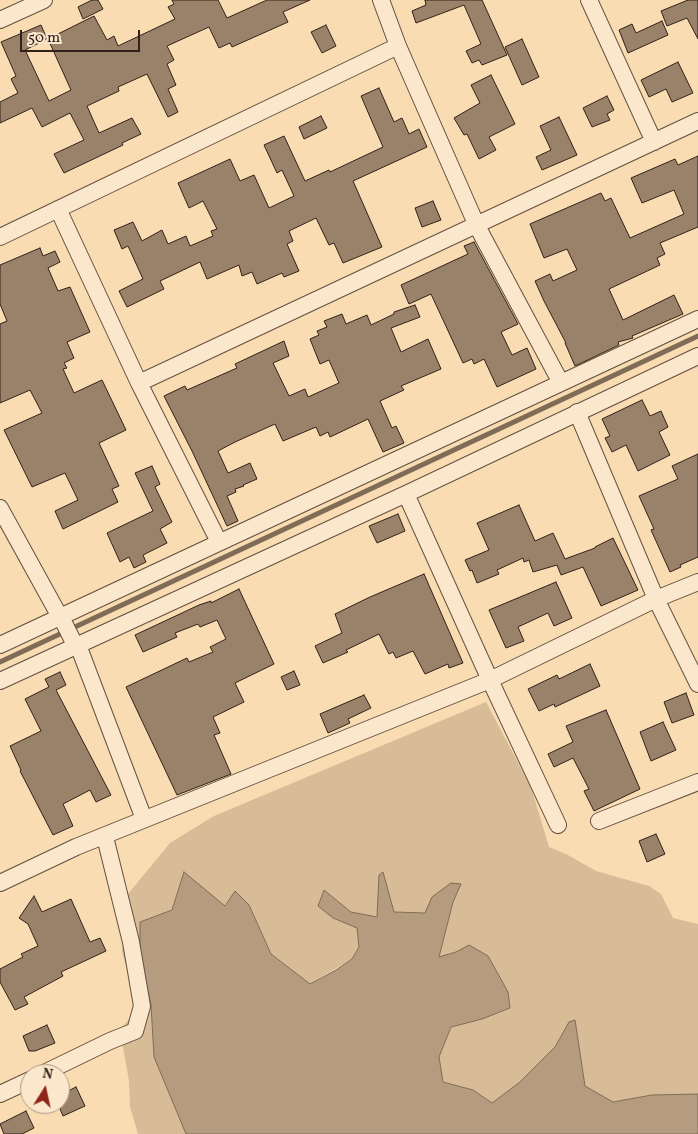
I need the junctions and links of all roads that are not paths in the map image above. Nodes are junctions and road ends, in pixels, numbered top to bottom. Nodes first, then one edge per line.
1 (44, 0) edge
2 (381, 0) edge
3 (589, 0) edge
4 (0, 20) edge
5 (398, 46) junction
6 (698, 121) edge
7 (654, 142) junction
8 (58, 209) junction
9 (477, 226) junction
10 (0, 237) edge
11 (698, 319) edge
12 (698, 356) edge
13 (139, 383) junction
14 (561, 383) junction
15 (577, 412) junction
16 (406, 494) junction
17 (0, 508) edge
18 (219, 542) junction
19 (698, 582) edge
20 (656, 599) junction
21 (62, 619) junction
22 (76, 644) junction
23 (0, 645) edge
24 (490, 680) junction
25 (0, 682) edge
26 (698, 684) edge
27 (698, 782) edge
28 (144, 819) junction
29 (599, 821) dead end
30 (558, 825) dead end
31 (105, 837) junction
32 (0, 882) edge
33 (63, 1064) edge
34 (20, 1085) edge
35 (0, 1094) edge

1 - 4 street
2 - 5 street
3 - 7 street
5 - 8 street
5 - 9 street
6 - 7 street
7 - 9 street
8 - 10 street
8 - 13 street
9 - 13 street
9 - 14 street
11 - 14 street
12 - 15 street
13 - 18 street
14 - 18 street
15 - 16 street
15 - 20 street
16 - 22 street
16 - 24 street
17 - 21 street
18 - 21 street
19 - 20 street
20 - 24 street
20 - 26 street
21 - 22 street
21 - 23 street
22 - 25 street
22 - 28 street
24 - 28 street
24 - 30 street
27 - 29 street
28 - 31 street
31 - 32 street
31 - 33 street
34 - 35 street

